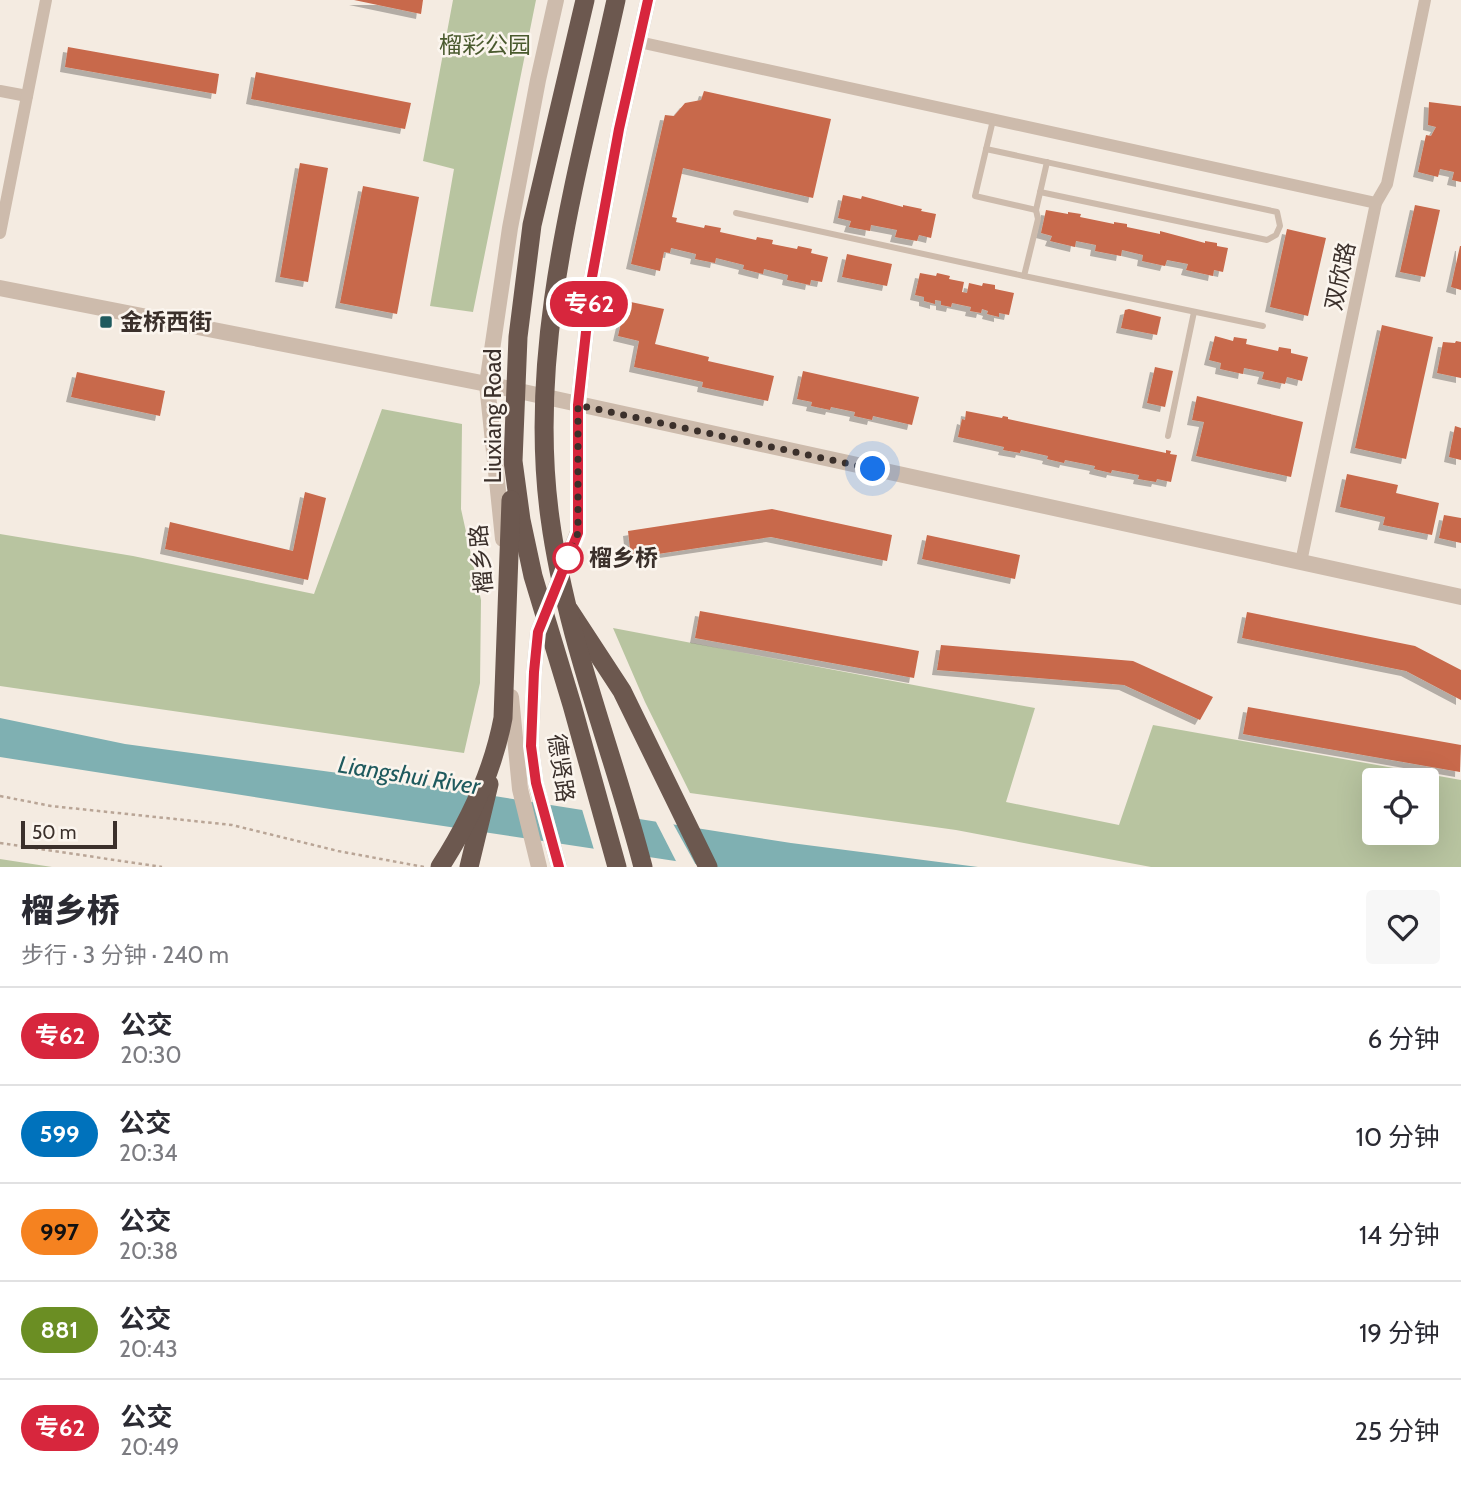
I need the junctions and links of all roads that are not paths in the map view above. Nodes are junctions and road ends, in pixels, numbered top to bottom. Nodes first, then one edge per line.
1 (46, 0) edge
2 (556, 0) edge
3 (584, 0) edge
4 (616, 0) edge
5 (648, 0) edge
6 (1425, 0) edge
7 (639, 42) junction
8 (0, 91) edge
9 (27, 96) junction
10 (993, 120) junction
11 (986, 149) junction
12 (1046, 162) junction
13 (1040, 192) junction
14 (1376, 203) junction
15 (1036, 210) junction
16 (736, 213) dead end
17 (0, 233) edge
18 (1024, 276) junction
19 (0, 288) edge
20 (1194, 312) junction
21 (1263, 326) dead end
22 (487, 384) junction
23 (578, 405) junction
24 (1168, 436) dead end
25 (513, 461) junction
26 (1301, 562) junction
27 (1461, 597) edge
28 (566, 605) junction
29 (497, 749) junction
30 (440, 867) edge
31 (469, 867) edge
32 (539, 867) edge
33 (559, 867) edge
34 (617, 867) edge
35 (643, 867) edge
36 (708, 867) edge

1 - 9 street
2 - 22 street, 榴乡路
3 - 25 highway, Liuxiang Road, bridge
4 - 28 highway, bridge
5 - 7 street
6 - 14 street, 双欣路
7 - 10 street
7 - 23 street
8 - 9 street
9 - 17 street
10 - 11 lane
10 - 14 street
11 - 12 lane
11 - 15 lane
12 - 13 lane
12 - 13 lane
13 - 15 lane
14 - 26 street, 双欣路
15 - 18 lane
16 - 18 lane
18 - 20 lane
19 - 22 street
20 - 21 lane
20 - 24 lane
22 - 23 street
22 - 32 street, 榴乡路
23 - 26 street
23 - 33 street, 德贤路
25 - 29 highway, bridge
25 - 34 highway, Liuxiang Road, bridge
26 - 27 street
28 - 35 highway, bridge
28 - 36 highway, bridge
29 - 30 highway, bridge
29 - 31 highway, bridge

